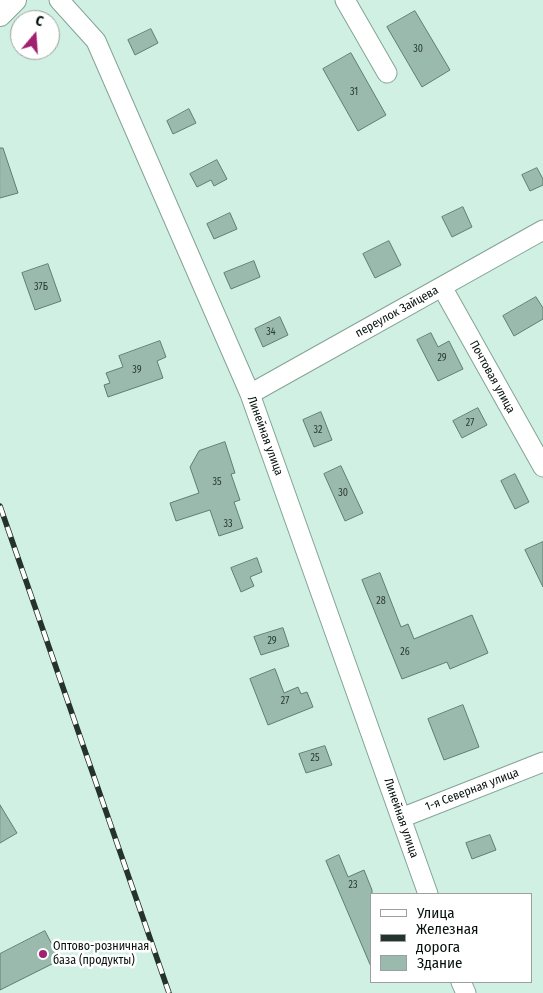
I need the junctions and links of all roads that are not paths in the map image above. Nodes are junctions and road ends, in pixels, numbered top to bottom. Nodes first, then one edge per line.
1 (15, 0) edge
2 (59, 0) edge
3 (345, 0) edge
4 (0, 15) edge
5 (387, 73) dead end
6 (543, 230) edge
7 (442, 287) junction
8 (250, 394) junction
9 (543, 467) edge
10 (543, 762) edge
11 (400, 818) junction
12 (428, 893) edge

1 - 4 street
2 - 8 street, Линейная улица
3 - 5 street
6 - 7 street, переулок Зайцева
7 - 8 street, переулок Зайцева
7 - 9 street, Почтовая улица
8 - 11 street, Линейная улица
10 - 11 street, 1-я Северная улица
11 - 12 street, Линейная улица

